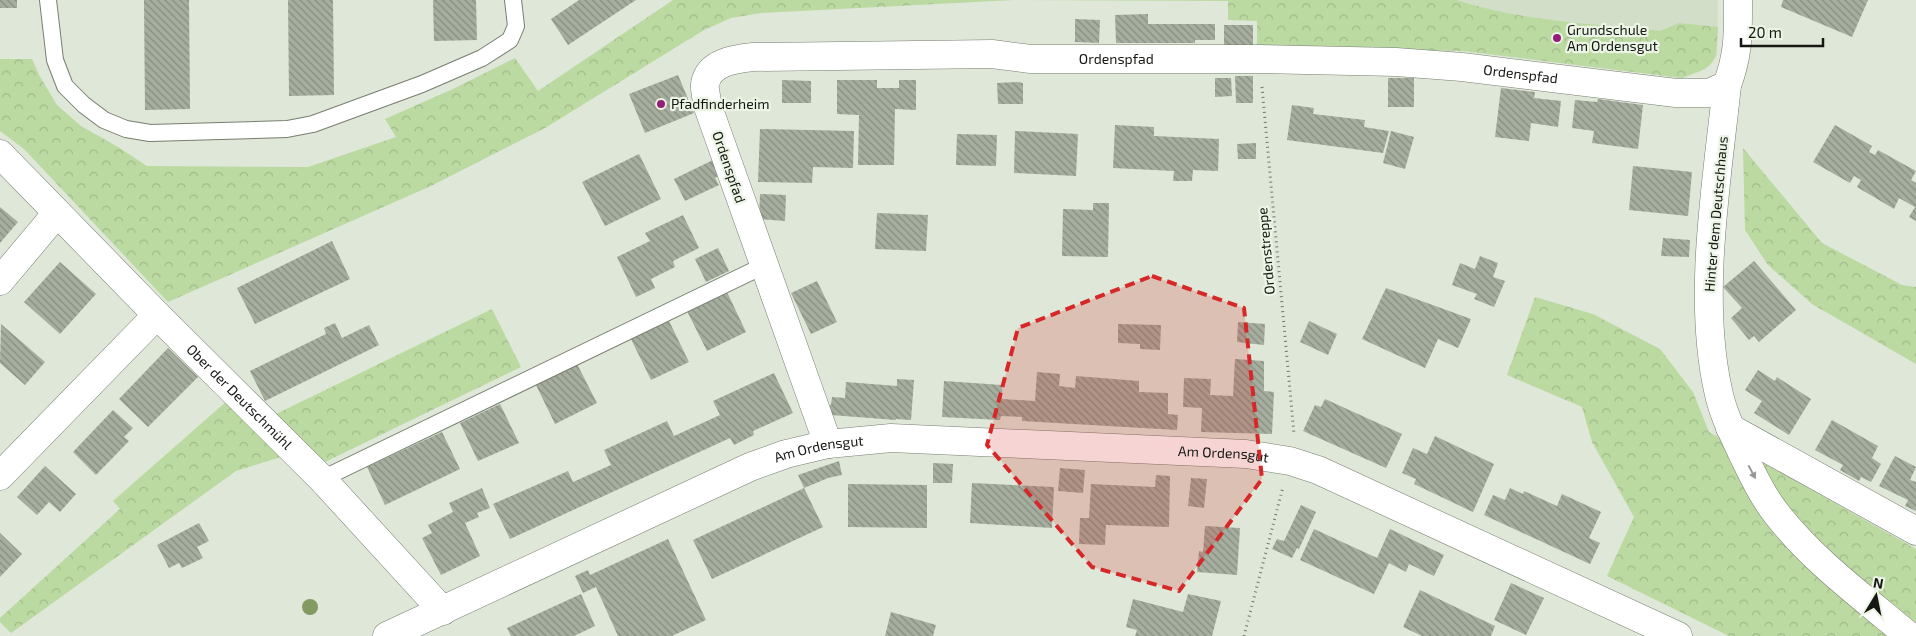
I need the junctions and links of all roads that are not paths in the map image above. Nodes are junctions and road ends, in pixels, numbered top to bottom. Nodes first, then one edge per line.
1 (48, 0) edge
2 (514, 0) edge
3 (1738, 0) edge
4 (1727, 85) junction
5 (0, 154) edge
6 (57, 213) junction
7 (764, 266) junction
8 (0, 281) edge
9 (157, 314) junction
10 (1730, 428) junction
11 (828, 444) junction
12 (0, 476) edge
13 (322, 479) junction
14 (1916, 530) edge
15 (443, 611) junction
16 (387, 636) edge
17 (1678, 636) edge
18 (1909, 636) edge

1 - 2 lane
3 - 4 street, Hinter dem Deutschhaus
4 - 7 street, Ordenspfad
4 - 10 street, Hinter dem Deutschhaus
5 - 6 street, Ober der Deutschmühl
6 - 8 street
6 - 9 street, Ober der Deutschmühl
7 - 11 street, Ordenspfad
7 - 13 lane
9 - 12 street
9 - 13 street, Ober der Deutschmühl
10 - 14 street
10 -> 18 street, Hinter dem Deutschhaus
11 - 15 street, Am Ordensgut
11 - 17 street, Am Ordensgut
13 - 15 street, Ober der Deutschmühl
15 - 16 street, Am Ordensgut

